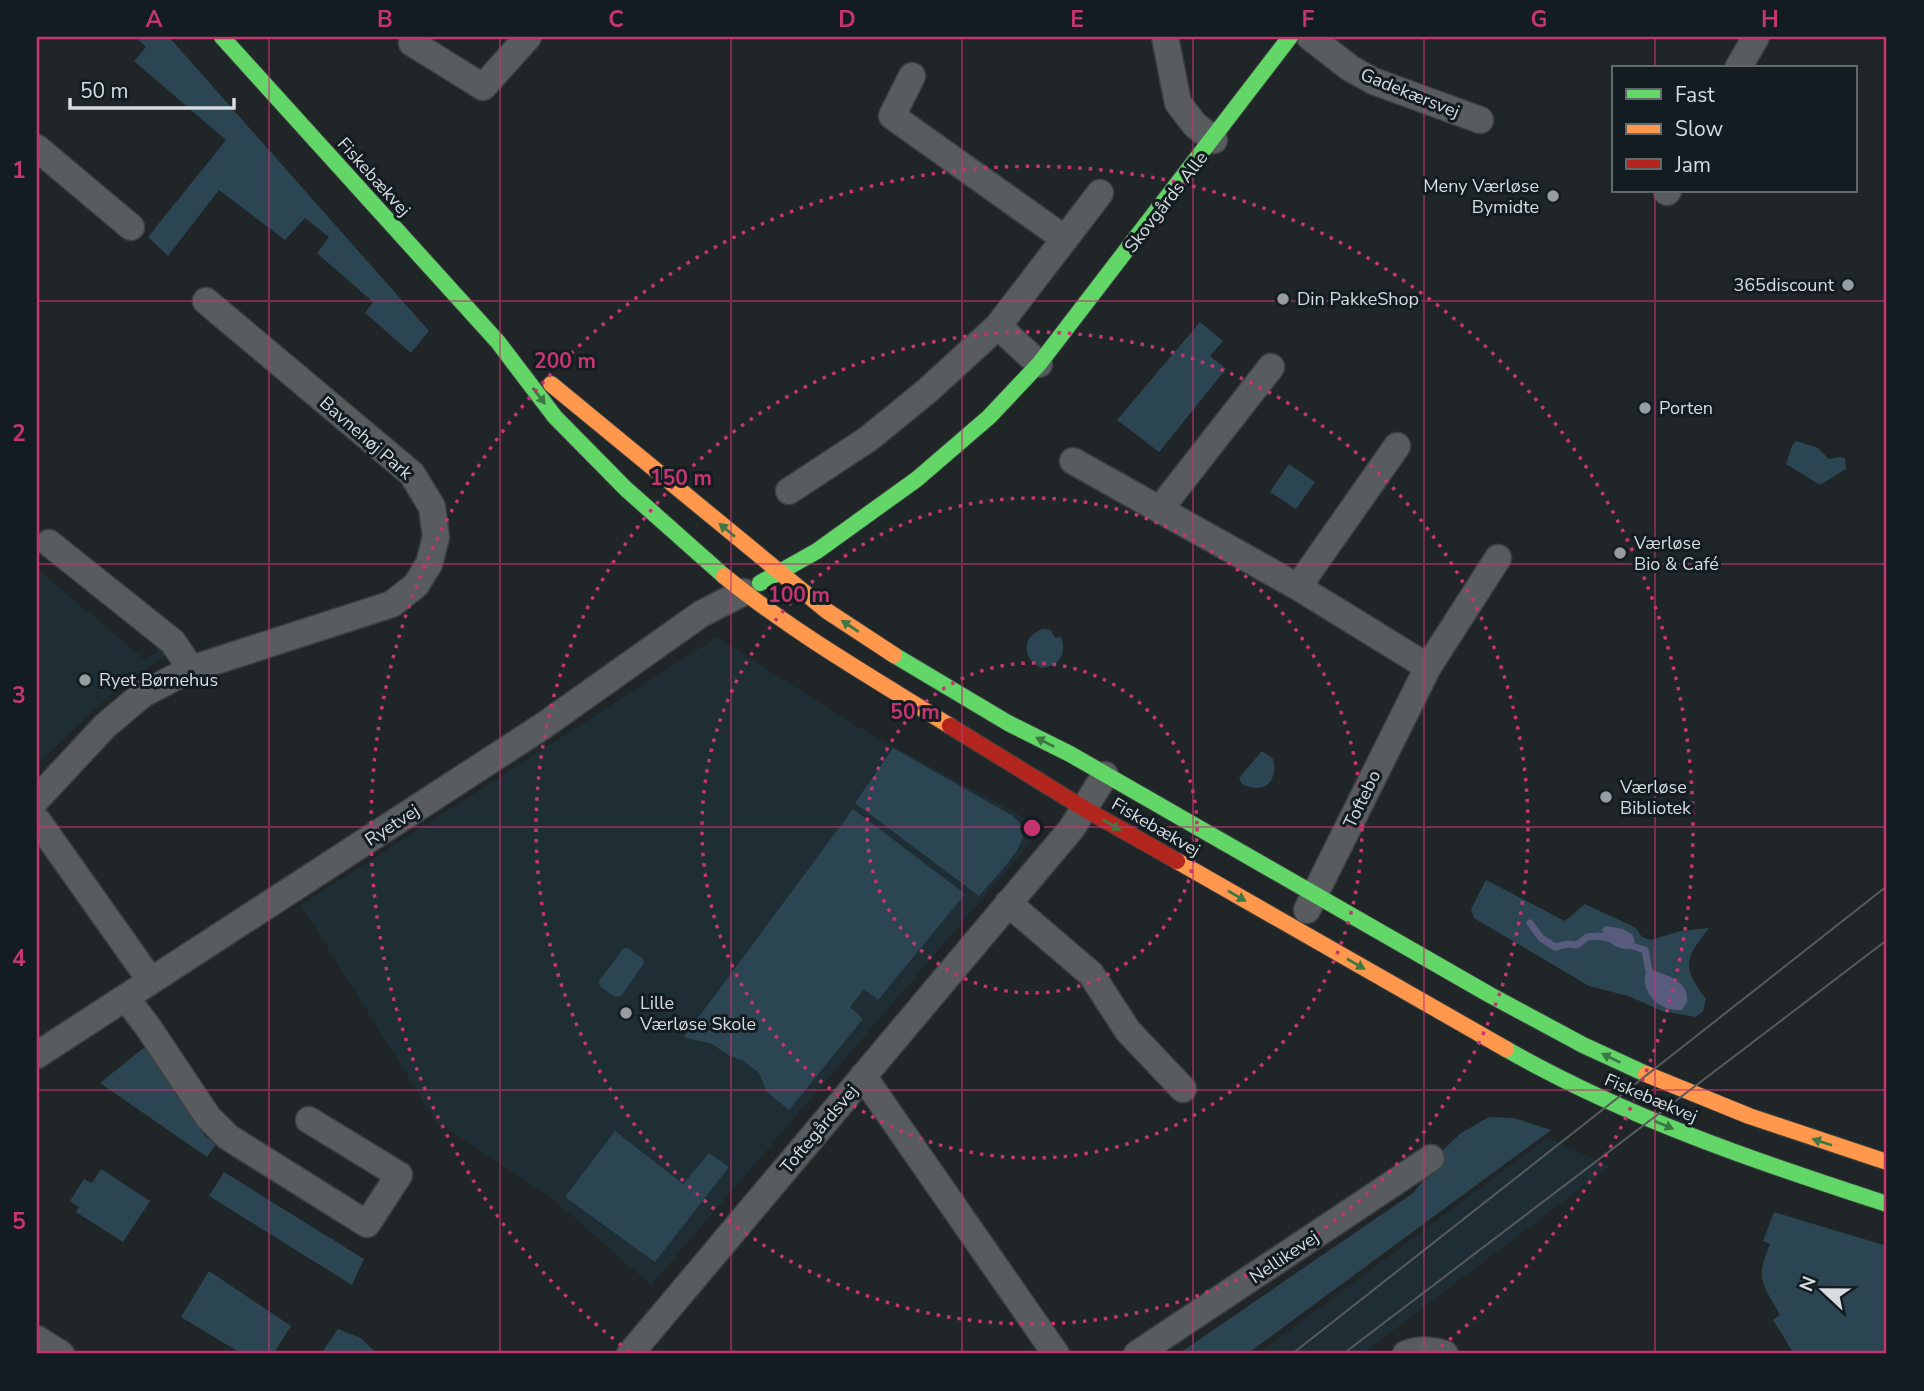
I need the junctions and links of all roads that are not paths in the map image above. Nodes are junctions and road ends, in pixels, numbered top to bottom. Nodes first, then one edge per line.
1 (222, 37) edge
2 (528, 37) edge
3 (1164, 37) edge
4 (1290, 37) edge
5 (1310, 37) edge
6 (1755, 38) edge
7 (412, 43) dead end
8 (1739, 66) edge
9 (912, 76) dead end
10 (1480, 120) dead end
11 (1214, 140) junction
12 (37, 148) edge
13 (1100, 193) dead end
14 (131, 227) dead end
15 (1065, 239) junction
16 (206, 301) dead end
17 (998, 326) junction
18 (498, 342) junction
19 (1039, 364) junction
20 (1271, 366) dead end
21 (1397, 446) dead end
22 (1073, 461) dead end
23 (789, 491) dead end
24 (1160, 509) junction
25 (49, 542) dead end
26 (1498, 558) dead end
27 (780, 573) junction
28 (1298, 587) junction
29 (744, 592) junction
30 (1428, 667) junction
31 (191, 669) junction
32 (1105, 775) junction
33 (37, 799) edge
34 (1085, 809) junction
35 (37, 820) edge
36 (1315, 896) junction
37 (1008, 903) junction
38 (1297, 931) junction
39 (151, 981) junction
40 (126, 998) junction
41 (37, 1055) edge
42 (863, 1076) junction
43 (1183, 1089) dead end
44 (309, 1120) dead end
45 (1431, 1158) dead end
46 (1887, 1162) edge
47 (1887, 1204) edge
48 (37, 1339) edge
49 (1441, 1353) edge
50 (61, 1354) edge
51 (630, 1354) edge
52 (1056, 1354) edge
53 (1138, 1354) edge
54 (1406, 1354) edge

1 - 18 street, Fiskebækvej
2 - 7 street
3 - 11 street
4 - 11 street, Skovgårds Alle
5 - 10 street, Gadekærsvej
6 - 8 street
9 - 15 street
11 - 19 street, Skovgårds Alle
12 - 14 street
13 - 15 street
15 - 17 street
16 - 31 street, Bavnehøj Park
17 - 19 street
17 - 23 street
27 -> 18 street, Fiskebækvej
18 -> 29 street, Fiskebækvej
19 - 27 street, Skovgårds Alle
20 - 24 street
21 - 28 street
22 - 24 street
24 - 28 street
25 - 31 street
26 - 30 street, Toftebo
27 - 29 street, Skovgårds Alle
32 -> 27 street, Fiskebækvej
28 - 30 street
29 - 34 street, Fiskebækvej
29 - 39 street, Ryetvej
30 - 36 street, Toftebo
31 - 33 street, Bavnehøj Park
32 - 34 street, Toftegårdsvej
32 - 36 street, Fiskebækvej
34 - 37 street, Toftegårdsvej
34 -> 38 street, Fiskebækvej
35 - 39 street
36 - 38 street, Toftebo
46 -> 36 street, Fiskebækvej
37 - 42 street, Toftegårdsvej
37 - 43 street
38 -> 47 street, Fiskebækvej
39 - 40 street, Ryetvej
40 - 41 street, Ryetvej
40 - 44 street
42 - 51 street, Toftegårdsvej
42 - 52 street
45 - 53 street, Nellikevej
48 - 50 street
49 - 54 street

